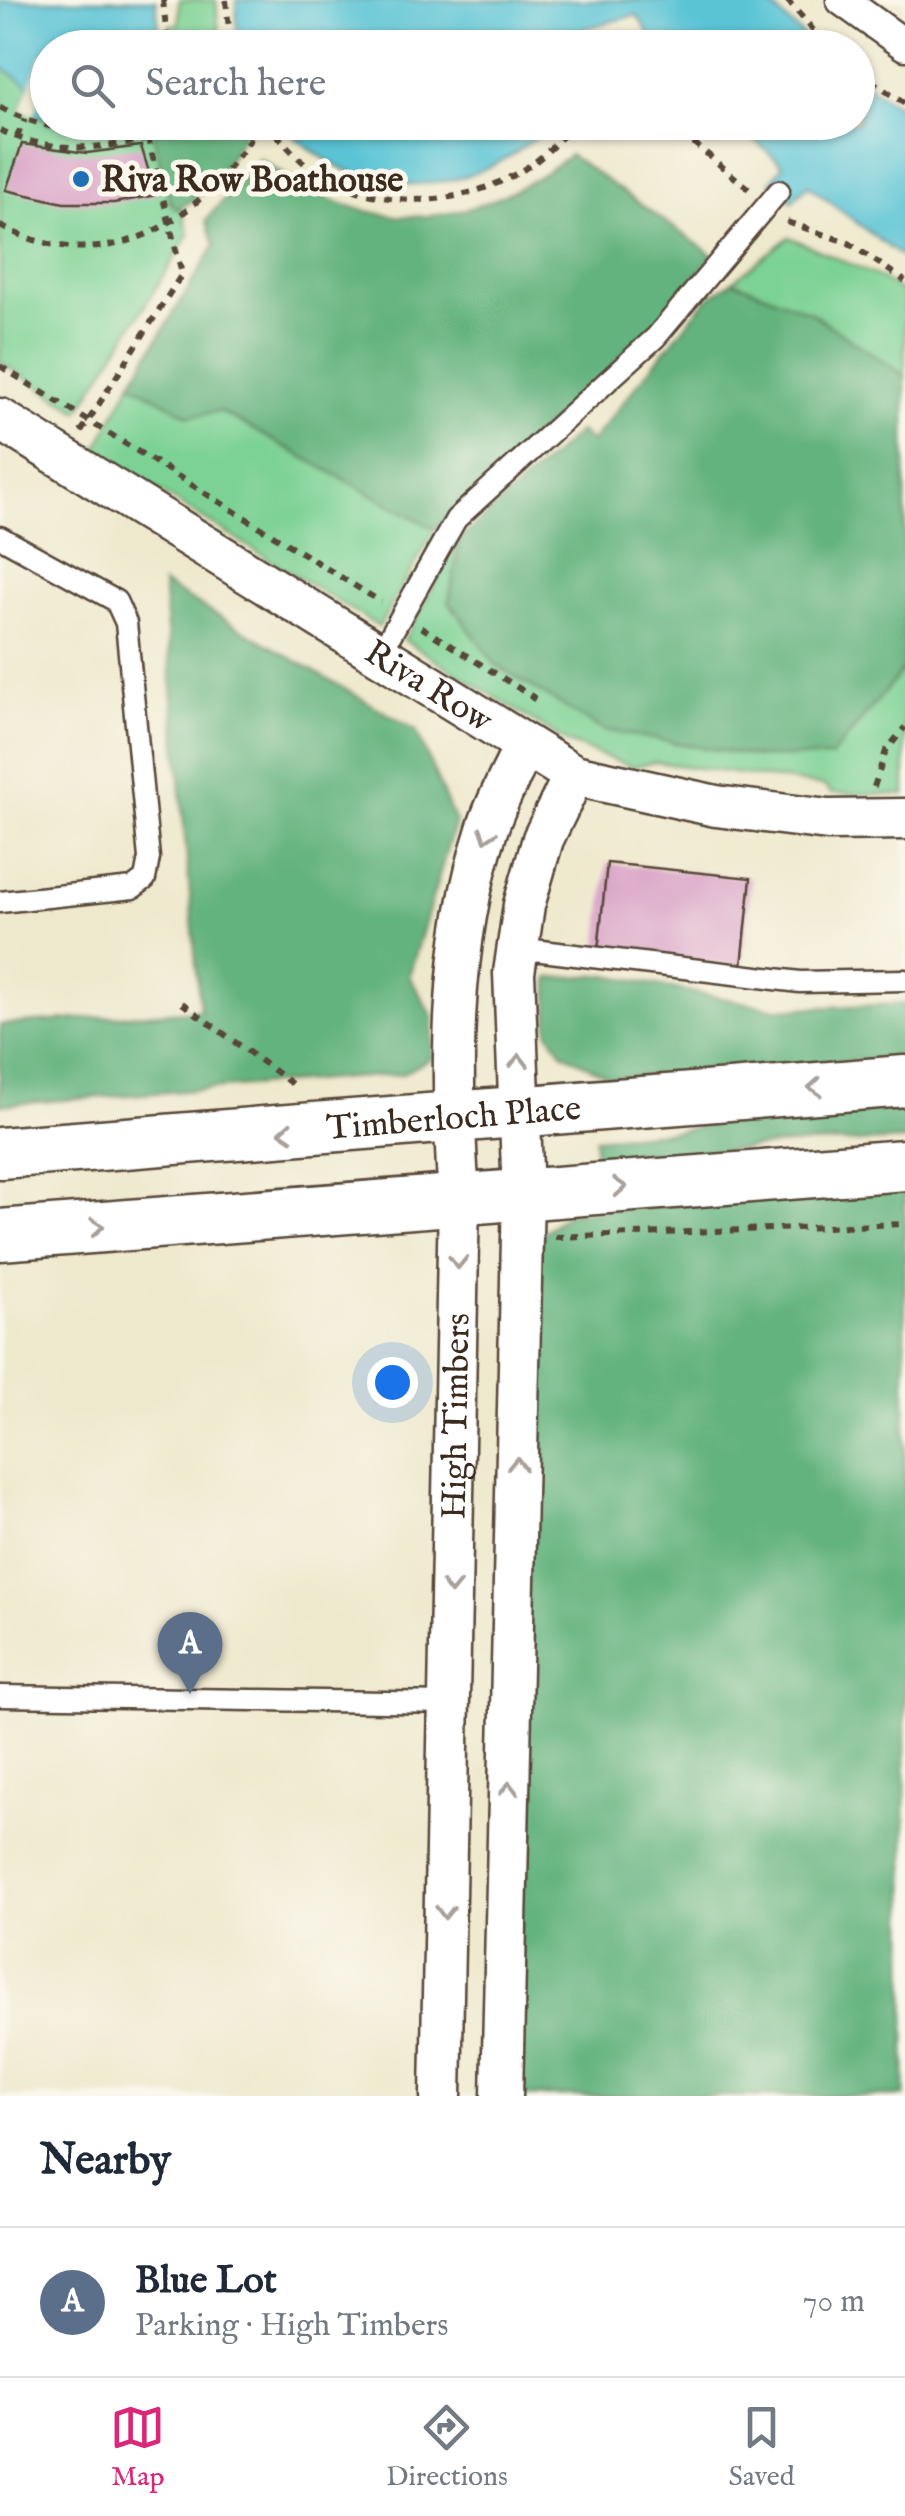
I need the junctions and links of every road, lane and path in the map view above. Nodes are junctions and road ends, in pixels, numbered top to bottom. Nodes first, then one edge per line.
1 (164, 0) edge
2 (226, 0) edge
3 (787, 0) edge
4 (842, 0) edge
5 (166, 30) edge
6 (229, 30) edge
7 (813, 30) edge
8 (905, 46) edge
9 (875, 84) edge
10 (905, 104) edge
11 (0, 107) edge
12 (25, 119) junction
13 (30, 120) edge
14 (0, 130) edge
15 (18, 137) junction
16 (30, 139) edge
17 (34, 140) edge
18 (140, 140) edge
19 (148, 140) edge
20 (251, 140) edge
21 (281, 140) edge
22 (557, 140) edge
23 (779, 191) dead end
24 (170, 222) junction
25 (0, 226) edge
26 (0, 366) edge
27 (0, 419) edge
28 (88, 420) junction
29 (64, 459) junction
30 (0, 537) edge
31 (402, 615) junction
32 (381, 652) junction
33 (905, 727) edge
34 (516, 740) junction
35 (574, 775) junction
36 (885, 819) edge
37 (0, 902) edge
38 (517, 948) junction
39 (905, 980) edge
40 (905, 1081) edge
41 (519, 1112) junction
42 (453, 1119) junction
43 (0, 1153) edge
44 (905, 1166) edge
45 (522, 1194) junction
46 (460, 1197) junction
47 (905, 1224) edge
48 (0, 1235) edge
49 (592, 1236) dead end
50 (0, 1696) edge
51 (449, 1702) junction
52 (441, 2096) edge
53 (502, 2096) edge

1 - 5 path
2 - 6 path
3 - 7 path
4 - 8 street
9 - 10 path
11 - 12 path
12 - 13 path
12 - 15 path
14 - 15 path
15 - 16 path
17 - 18 path
19 - 24 path
20 - 24 path
21 - 22 path
23 - 31 lane
24 - 25 path
24 - 28 path
26 - 28 path
27 - 29 street, Riva Row
28 - 29 path
28 - 31 path
29 - 32 street, Riva Row
30 - 37 lane
31 - 32 lane
31 - 34 path
32 - 34 street, Riva Row
33 - 36 path
34 - 35 street, Riva Row
34 -> 42 street, High Timbers
35 - 36 street, Riva Row
35 - 38 street, High Timbers
38 - 39 lane
41 -> 38 street, High Timbers
40 -> 41 street, Timberloch Place
41 - 42 street, Timberloch Place
41 - 45 street, High Timbers
42 -> 43 street, Timberloch Place
42 - 46 street, High Timbers
45 -> 44 street
45 - 46 street
53 -> 45 street, High Timbers
48 -> 46 street
46 -> 51 street, High Timbers
47 - 49 path
50 - 51 lane
51 -> 52 street, High Timbers

